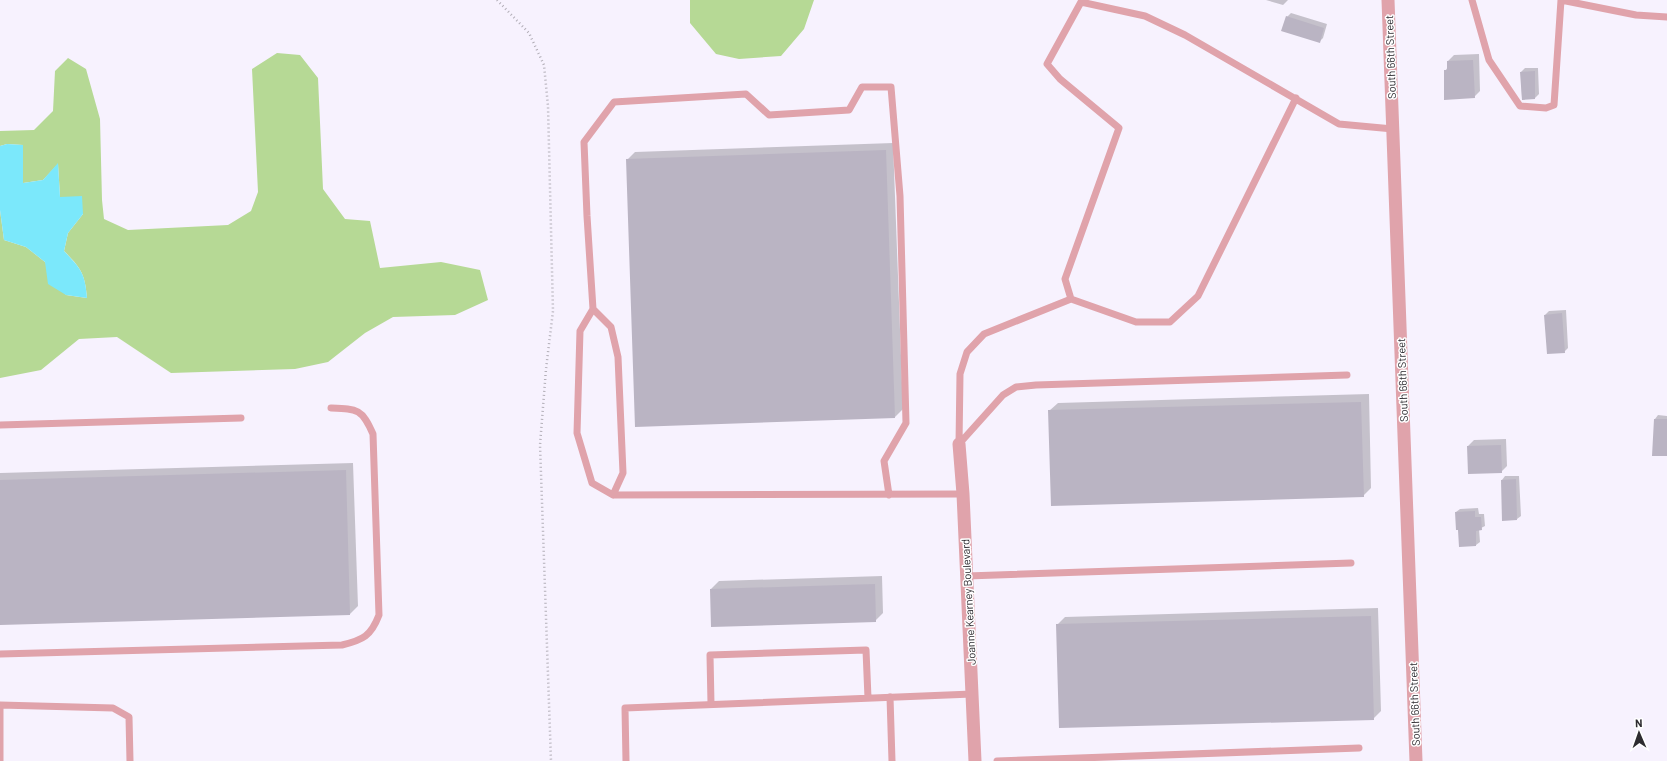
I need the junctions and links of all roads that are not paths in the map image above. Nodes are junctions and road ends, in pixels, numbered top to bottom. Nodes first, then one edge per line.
1 (1388, 0) edge
2 (1472, 0) edge
3 (1561, 0) edge
4 (1667, 17) edge
5 (1296, 98) junction
6 (1393, 129) junction
7 (1071, 299) junction
8 (593, 309) junction
9 (1346, 375) dead end
10 (331, 408) dead end
11 (241, 418) dead end
12 (0, 425) edge
13 (959, 444) junction
14 (963, 494) junction
15 (613, 495) junction
16 (889, 495) junction
17 (1351, 563) dead end
18 (967, 576) junction
19 (0, 654) edge
20 (972, 694) junction
21 (890, 697) junction
22 (868, 698) junction
23 (711, 704) junction
24 (1359, 748) dead end
25 (1023, 760) edge
26 (0, 761) edge
27 (130, 761) edge
28 (626, 761) edge
29 (892, 761) edge
30 (975, 761) edge
31 (997, 761) edge
32 (1416, 761) edge

1 - 6 street, South 66th Street
2 - 3 lane
3 - 4 lane
5 - 6 lane
5 - 7 lane
5 - 7 lane
6 - 32 street, South 66th Street
7 - 13 lane
8 - 15 lane
8 - 15 lane
8 - 16 lane
9 - 13 lane
10 - 19 lane
11 - 12 lane
13 - 14 street, Joanne Kearney Boulevard
14 - 16 lane
14 - 18 street, Joanne Kearney Boulevard
15 - 16 lane
17 - 18 lane
18 - 20 street, Joanne Kearney Boulevard
20 - 21 lane
20 - 30 street, Joanne Kearney Boulevard
21 - 22 lane
21 - 29 lane
22 - 23 lane
22 - 23 lane
23 - 28 lane
24 - 25 lane
25 - 31 lane
26 - 27 lane

